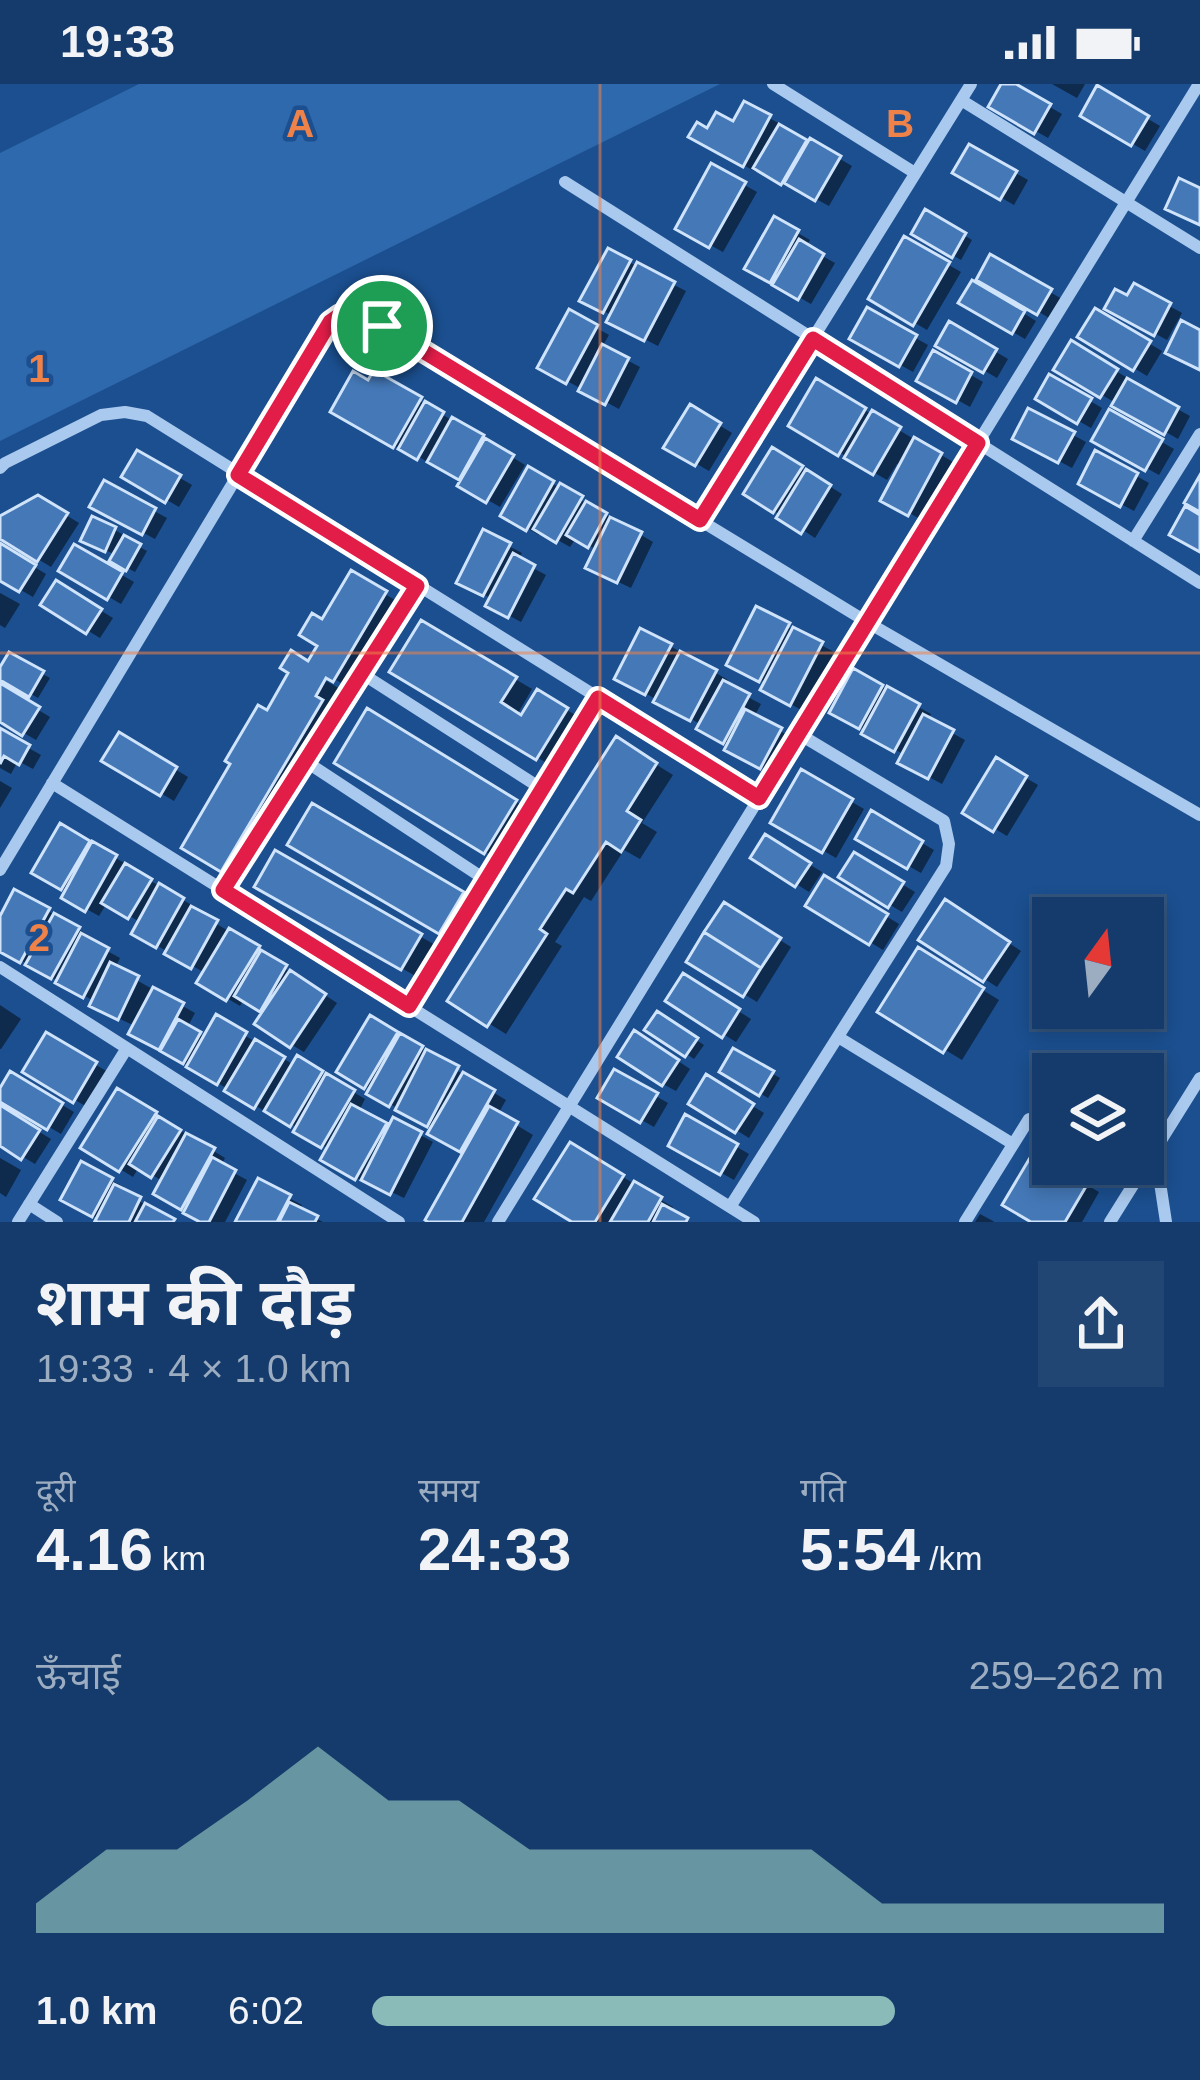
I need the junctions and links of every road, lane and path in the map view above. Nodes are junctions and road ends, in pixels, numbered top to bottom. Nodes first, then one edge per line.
1 (773, 84) edge
2 (971, 84) edge
3 (1199, 84) edge
4 (961, 100) junction
5 (915, 173) junction
6 (566, 182) dead end
7 (1126, 202) junction
8 (1200, 248) edge
9 (813, 339) junction
10 (1200, 434) edge
11 (978, 443) junction
12 (0, 468) edge
13 (238, 475) junction
14 (700, 520) junction
15 (1133, 541) junction
16 (1200, 583) edge
17 (417, 586) junction
18 (867, 622) junction
19 (362, 673) junction
20 (598, 698) junction
21 (799, 734) junction
22 (305, 761) junction
23 (52, 784) junction
24 (542, 789) junction
25 (759, 798) junction
26 (1200, 815) edge
27 (0, 870) edge
28 (486, 880) junction
29 (223, 890) junction
30 (0, 967) edge
31 (409, 1006) junction
32 (838, 1036) junction
33 (127, 1048) junction
34 (1200, 1078) edge
35 (569, 1106) junction
36 (1032, 1122) edge
37 (1164, 1134) edge
38 (1013, 1144) junction
39 (1160, 1185) edge
40 (1132, 1186) edge
41 (29, 1204) junction
42 (730, 1208) junction
43 (1112, 1221) edge
44 (18, 1222) edge
45 (57, 1222) edge
46 (399, 1222) edge
47 (498, 1222) edge
48 (754, 1222) edge
49 (965, 1222) edge
50 (1166, 1222) edge

1 - 5 street
2 - 4 street
3 - 7 street
4 - 5 street
4 - 7 street
5 - 9 street
6 - 9 street
7 - 8 street
7 - 11 street
9 - 11 street
9 - 14 street
10 - 15 street
11 - 15 street
11 - 18 street
12 - 13 street
13 - 14 street
13 - 17 street
13 - 23 street
14 - 18 street
15 - 16 street
17 - 19 street
17 - 20 street
18 - 21 street
18 - 26 street
19 - 22 street
19 - 24 street
20 - 24 street
20 - 25 street
21 - 25 street
21 - 32 street
22 - 28 street
22 - 29 street
23 - 27 street
23 - 29 street
24 - 28 street
25 - 35 street
28 - 31 street
29 - 31 street
30 - 33 street
31 - 35 street
32 - 38 street
32 - 42 street
33 - 41 street
33 - 46 street
34 - 37 street
35 - 42 street
35 - 47 street
36 - 38 street
38 - 49 street
39 - 50 street
40 - 43 street
41 - 44 street
41 - 45 street
42 - 48 street

